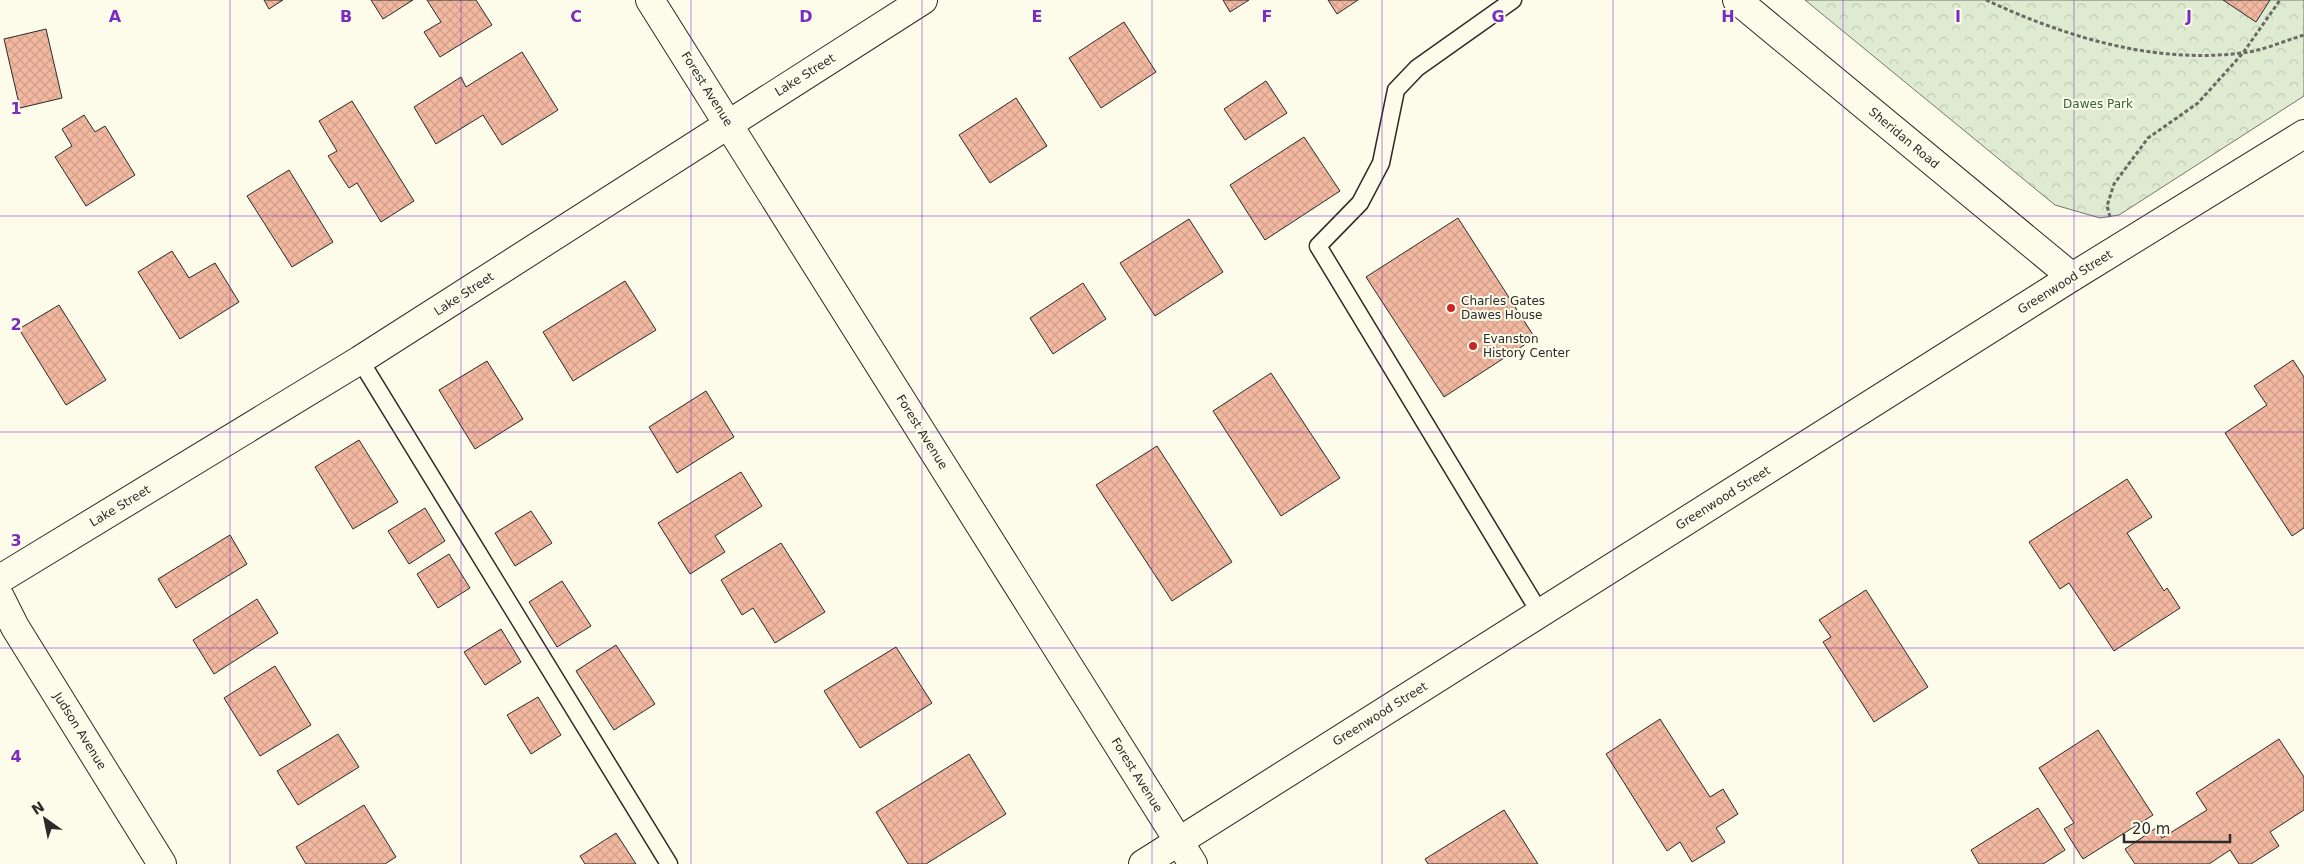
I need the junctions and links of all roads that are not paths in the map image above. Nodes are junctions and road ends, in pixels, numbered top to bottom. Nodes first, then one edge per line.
1 (650, 0) edge
2 (924, 0) edge
3 (1513, 0) edge
4 (1737, 0) edge
5 (729, 124) junction
6 (2304, 134) edge
7 (2072, 277) junction
8 (360, 360) junction
9 (0, 579) edge
10 (0, 597) edge
11 (1540, 613) junction
12 (1186, 853) edge
13 (162, 864) edge
14 (669, 864) edge
15 (1143, 864) edge

1 - 5 street, Forest Avenue
2 - 5 street, Lake Street
3 - 11 lane
4 - 7 street, Sheridan Road
5 - 8 street, Lake Street
5 - 12 street, Forest Avenue
6 - 7 street, Greenwood Street
7 - 11 street, Greenwood Street
8 - 9 street, Lake Street
8 - 14 lane
10 - 13 street, Judson Avenue
11 - 12 street, Greenwood Street
12 - 15 street, Greenwood Street

